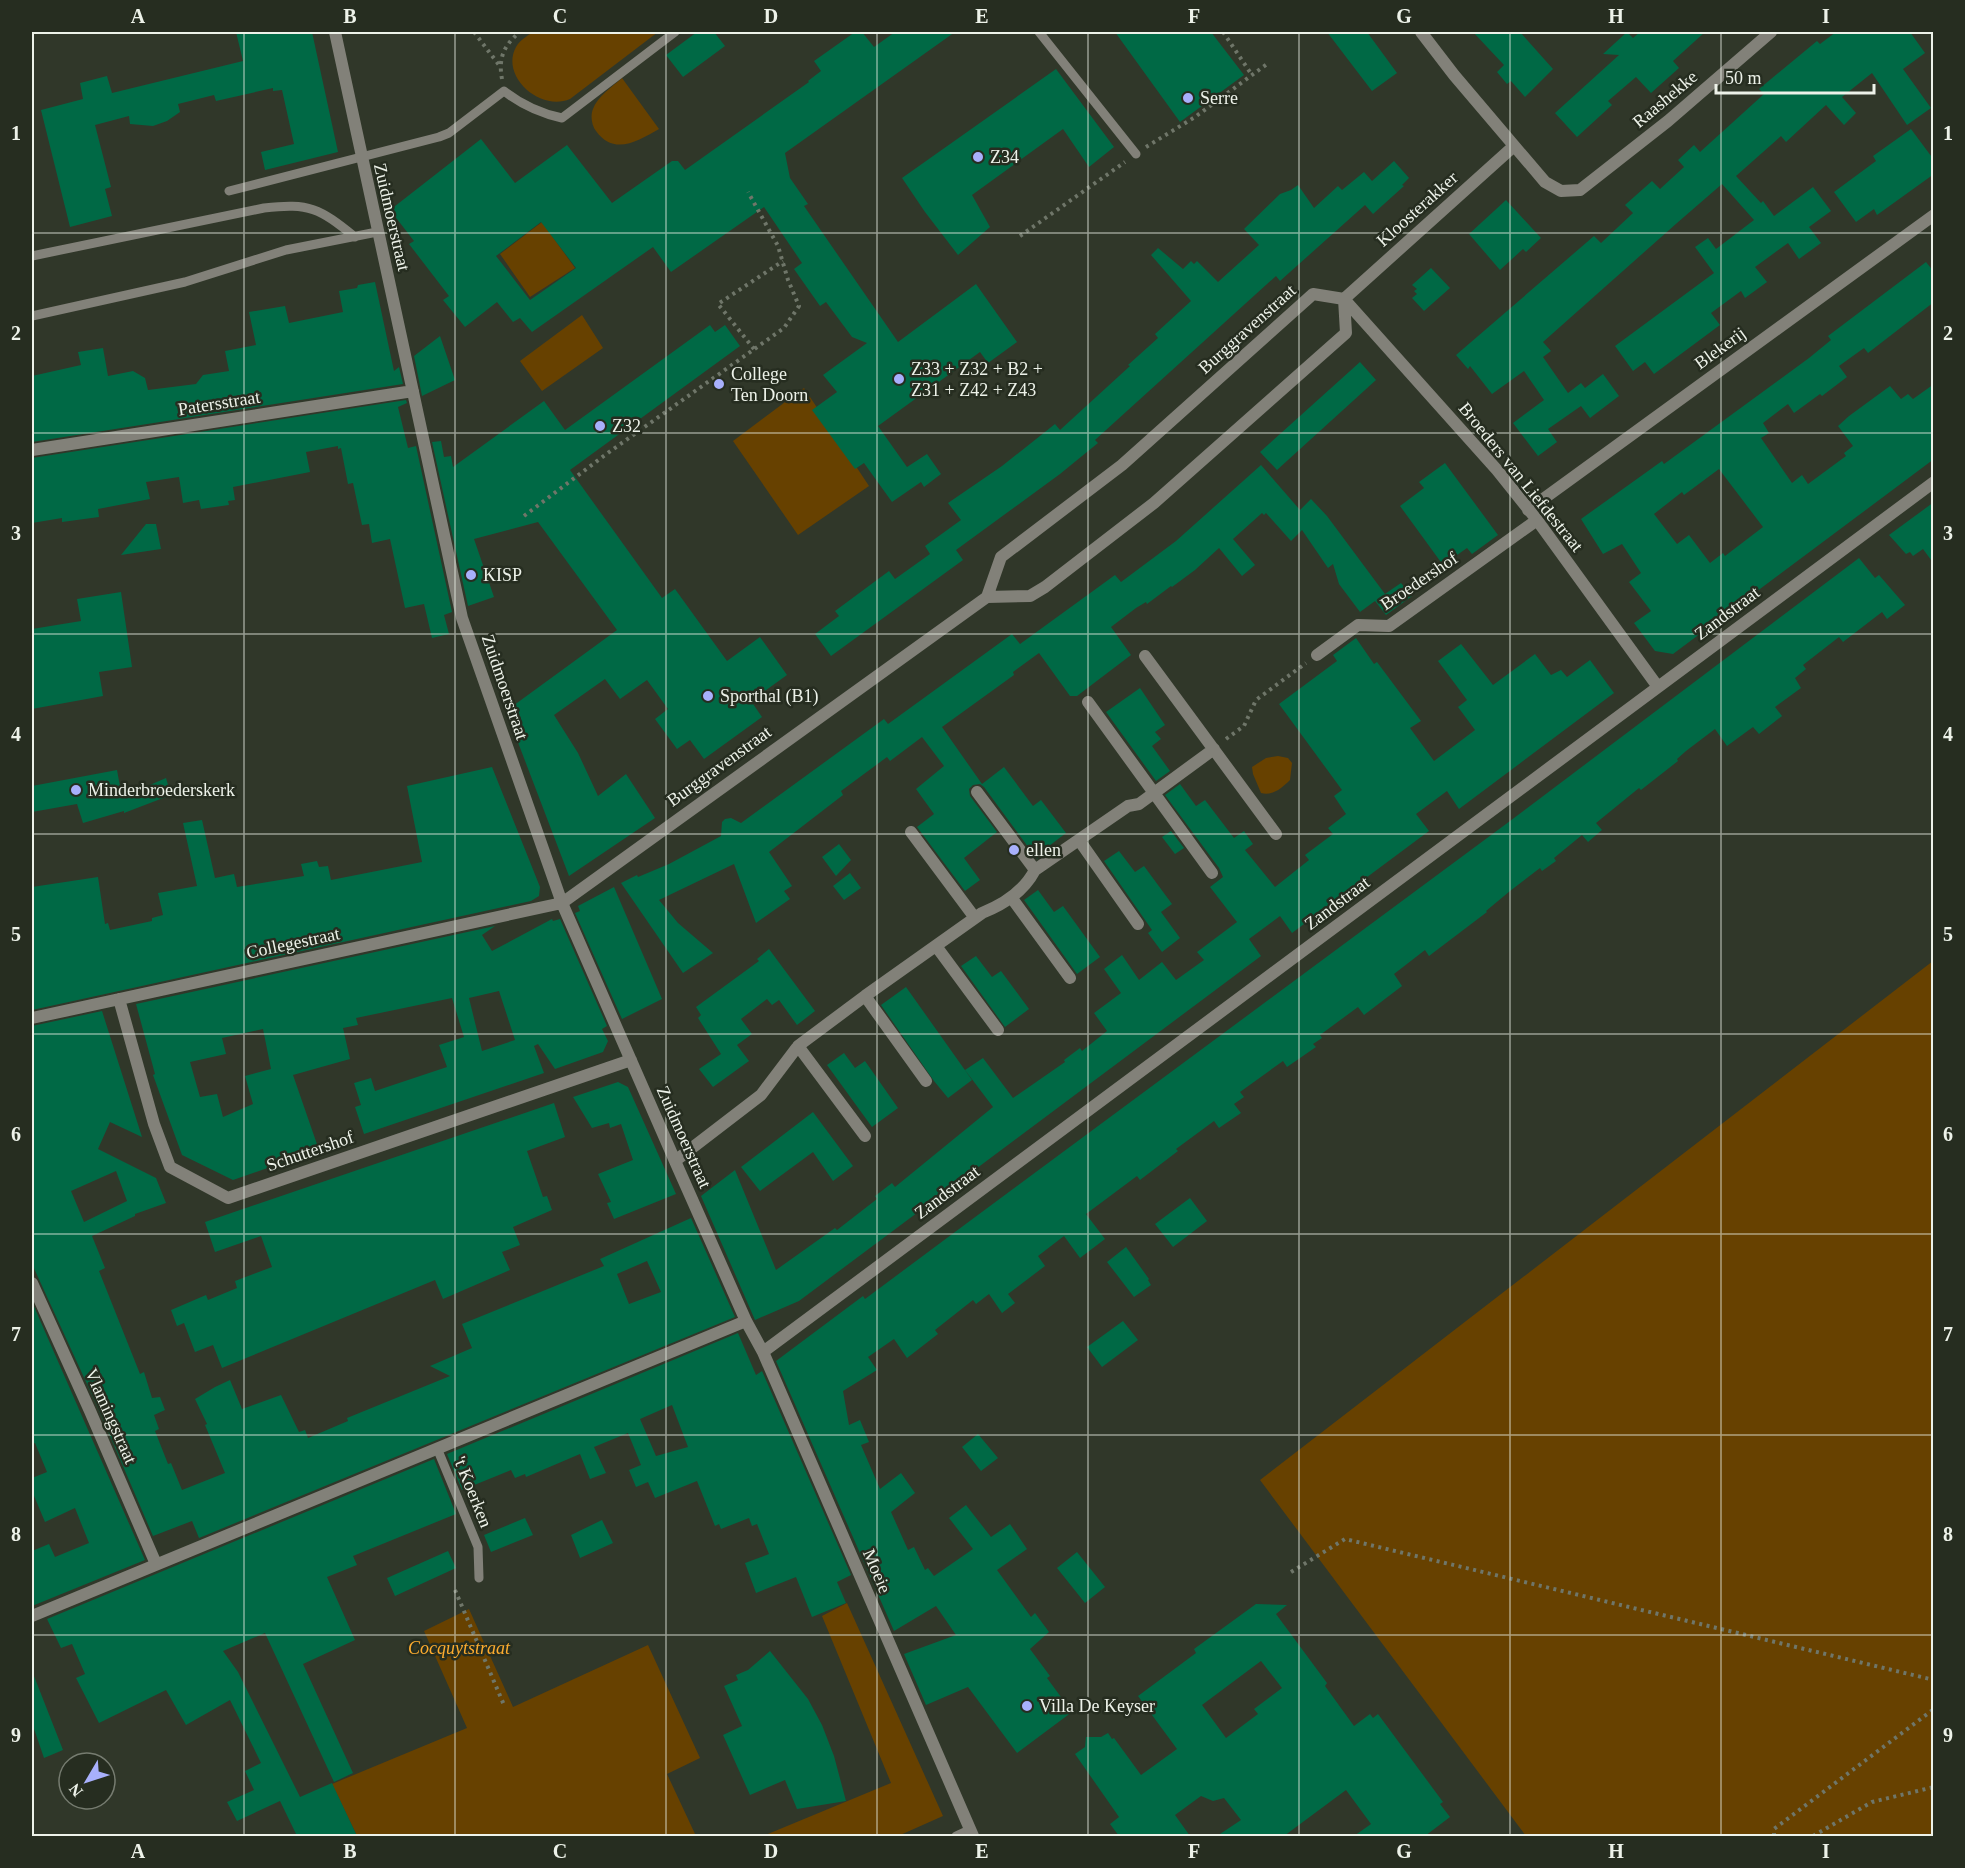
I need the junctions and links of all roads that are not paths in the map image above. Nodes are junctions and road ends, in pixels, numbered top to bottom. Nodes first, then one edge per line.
1 (335, 32) edge
2 (675, 32) edge
3 (1039, 32) edge
4 (1421, 32) edge
5 (1771, 32) edge
6 (1514, 146) junction
7 (1136, 154) road end
8 (361, 158) junction
9 (229, 191) dead end
10 (1934, 215) edge
11 (377, 232) junction
12 (355, 237) junction
13 (32, 256) edge
14 (1344, 299) junction
15 (32, 316) edge
16 (413, 391) junction
17 (32, 450) edge
18 (1934, 482) edge
19 (1528, 510) junction
20 (1537, 520) junction
21 (987, 597) junction
22 (1317, 655) road end
23 (1145, 656) dead end
24 (1658, 687) junction
25 (1088, 702) dead end
26 (1214, 749) junction
27 (977, 792) dead end
28 (1154, 793) junction
29 (911, 832) dead end
30 (1276, 834) dead end
31 (1079, 840) junction
32 (1035, 870) junction
33 (1212, 873) dead end
34 (1011, 897) junction
35 (562, 903) junction
36 (975, 918) junction
37 (1138, 924) dead end
38 (936, 945) junction
39 (1070, 978) dead end
40 (865, 996) junction
41 (119, 999) junction
42 (32, 1018) edge
43 (998, 1030) dead end
44 (798, 1046) junction
45 (631, 1060) junction
46 (926, 1081) dead end
47 (865, 1136) dead end
48 (675, 1161) junction
49 (32, 1283) edge
50 (746, 1321) junction
51 (763, 1352) junction
52 (438, 1448) junction
53 (156, 1564) junction
54 (479, 1578) dead end
55 (32, 1616) edge
56 (971, 1833) edge
57 (956, 1836) edge

1 - 8 street, Zuidmoerstraat
2 - 8 lane
3 - 7 lane
4 - 6 street
5 - 6 street, Raashekke
6 - 14 street, Kloosterakker
8 - 9 lane
8 - 11 street, Zuidmoerstraat
10 - 19 street, Blekerij
11 - 12 lane
11 - 16 street, Zuidmoerstraat
12 - 13 lane
12 - 15 lane
14 - 19 street, Broeders van Liefdestraat
14 - 21 street, Burggravenstraat
14 - 21 street
16 - 17 street, Patersstraat
16 - 35 street, Zuidmoerstraat
18 - 24 street, Zandstraat
19 - 20 street, Broeders van Liefdestraat
20 - 22 street, Broedershof
20 - 24 street, Broeders van Liefdestraat
21 - 35 street, Burggravenstraat
23 - 26 street
24 - 51 street, Zandstraat
25 - 28 street
26 - 28 street
26 - 30 street
27 - 32 street
28 - 31 street
28 - 33 street
29 - 36 street
31 - 32 street
31 - 37 street
32 - 34 street
34 - 36 street
34 - 39 street
35 - 41 street, Collegestraat
35 - 45 street, Zuidmoerstraat
36 - 38 street
38 - 40 street
38 - 43 street
40 - 44 street
40 - 46 street
41 - 42 street, Collegestraat
41 - 45 street, Schuttershof
44 - 47 street
44 - 48 street
45 - 48 street, Zuidmoerstraat
48 - 50 street, Zuidmoerstraat
49 - 53 street, Vlamingstraat
50 - 51 street, Moeie
50 - 52 street
51 - 56 street, Moeie
52 - 53 street
52 - 54 lane, 't Koerken
53 - 55 street
56 - 57 lane

